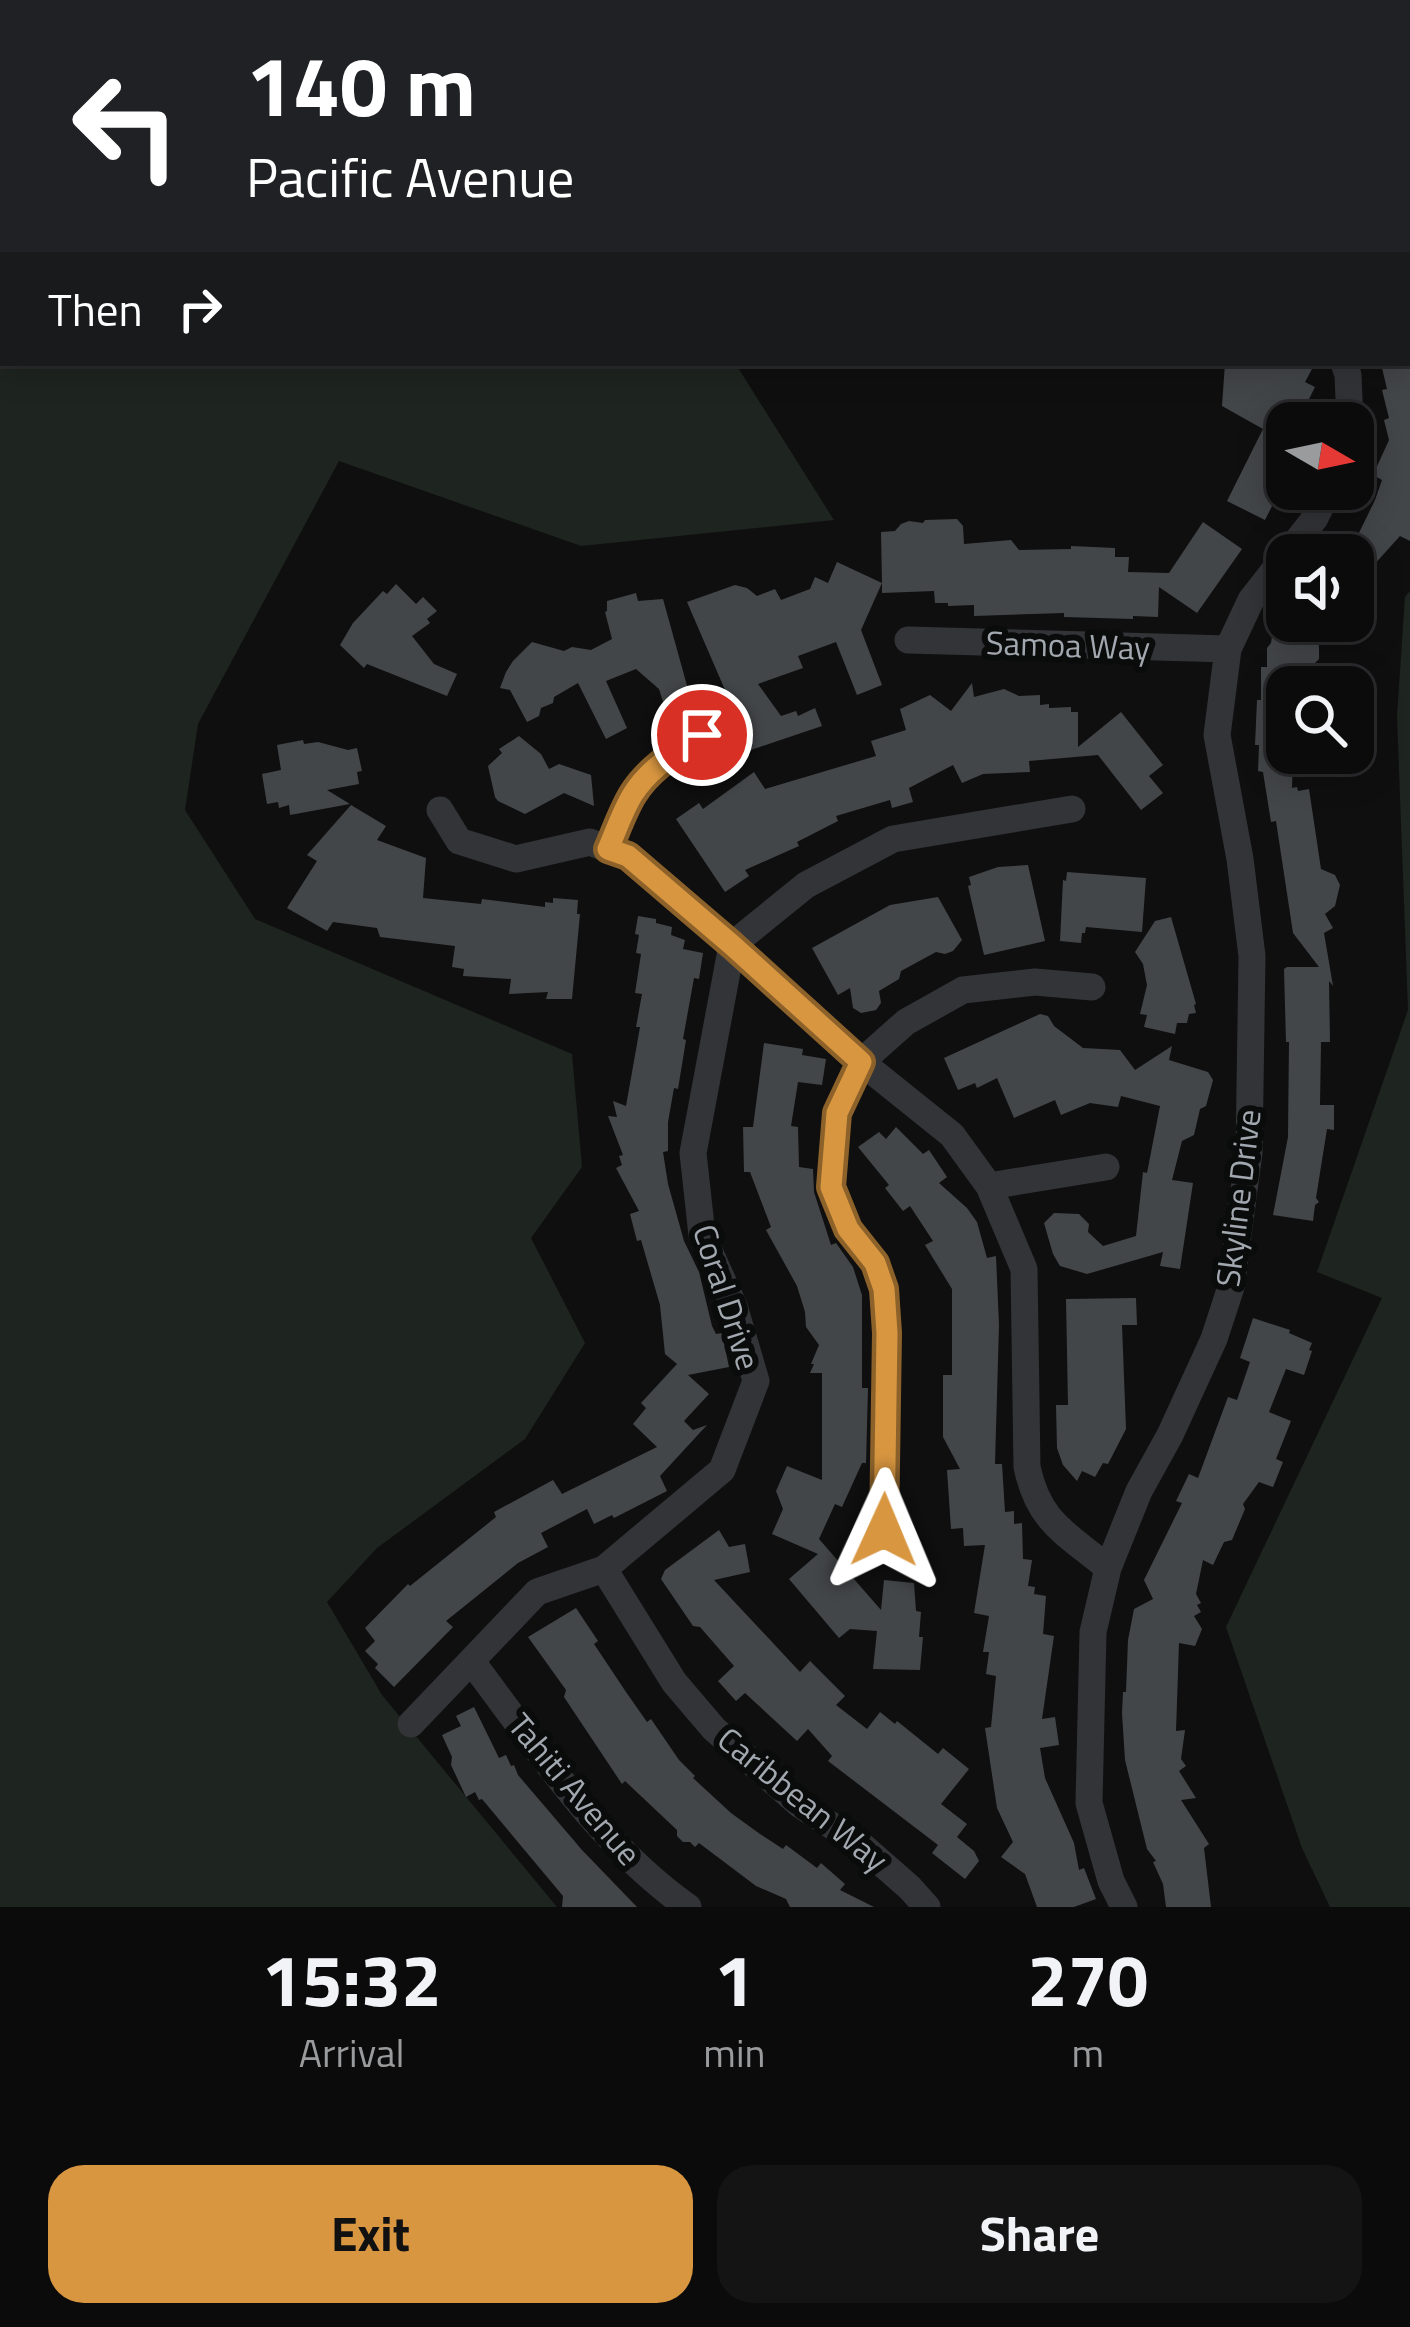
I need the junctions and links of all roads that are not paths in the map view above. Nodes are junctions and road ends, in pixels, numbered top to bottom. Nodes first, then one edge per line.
1 (1345, 366) edge
2 (1349, 402) edge
3 (1319, 510) edge
4 (908, 640) dead end
5 (1228, 649) junction
6 (702, 735) dead end
7 (1072, 809) dead end
8 (440, 810) dead end
9 (608, 849) junction
10 (732, 945) junction
11 (1092, 987) dead end
12 (861, 1062) junction
13 (1106, 1167) dead end
14 (989, 1186) junction
15 (884, 1530) dead end
16 (1108, 1568) junction
17 (604, 1569) junction
18 (472, 1662) junction
19 (411, 1724) dead end
20 (688, 1907) edge
21 (927, 1907) edge
22 (1124, 1907) edge

1 - 2 street
3 - 5 street, Skyline Drive
4 - 5 street, Samoa Way
5 - 16 street, Skyline Drive
6 - 9 street
7 - 10 street
8 - 9 street
9 - 10 street
10 - 12 street
10 - 17 street, Coral Drive
11 - 12 street
12 - 14 street
12 - 15 street
13 - 14 street
14 - 16 street
16 - 22 street, Skyline Drive
17 - 18 street, Coral Drive
17 - 21 street, Caribbean Way
18 - 19 street, Coral Drive
18 - 20 street, Tahiti Avenue

